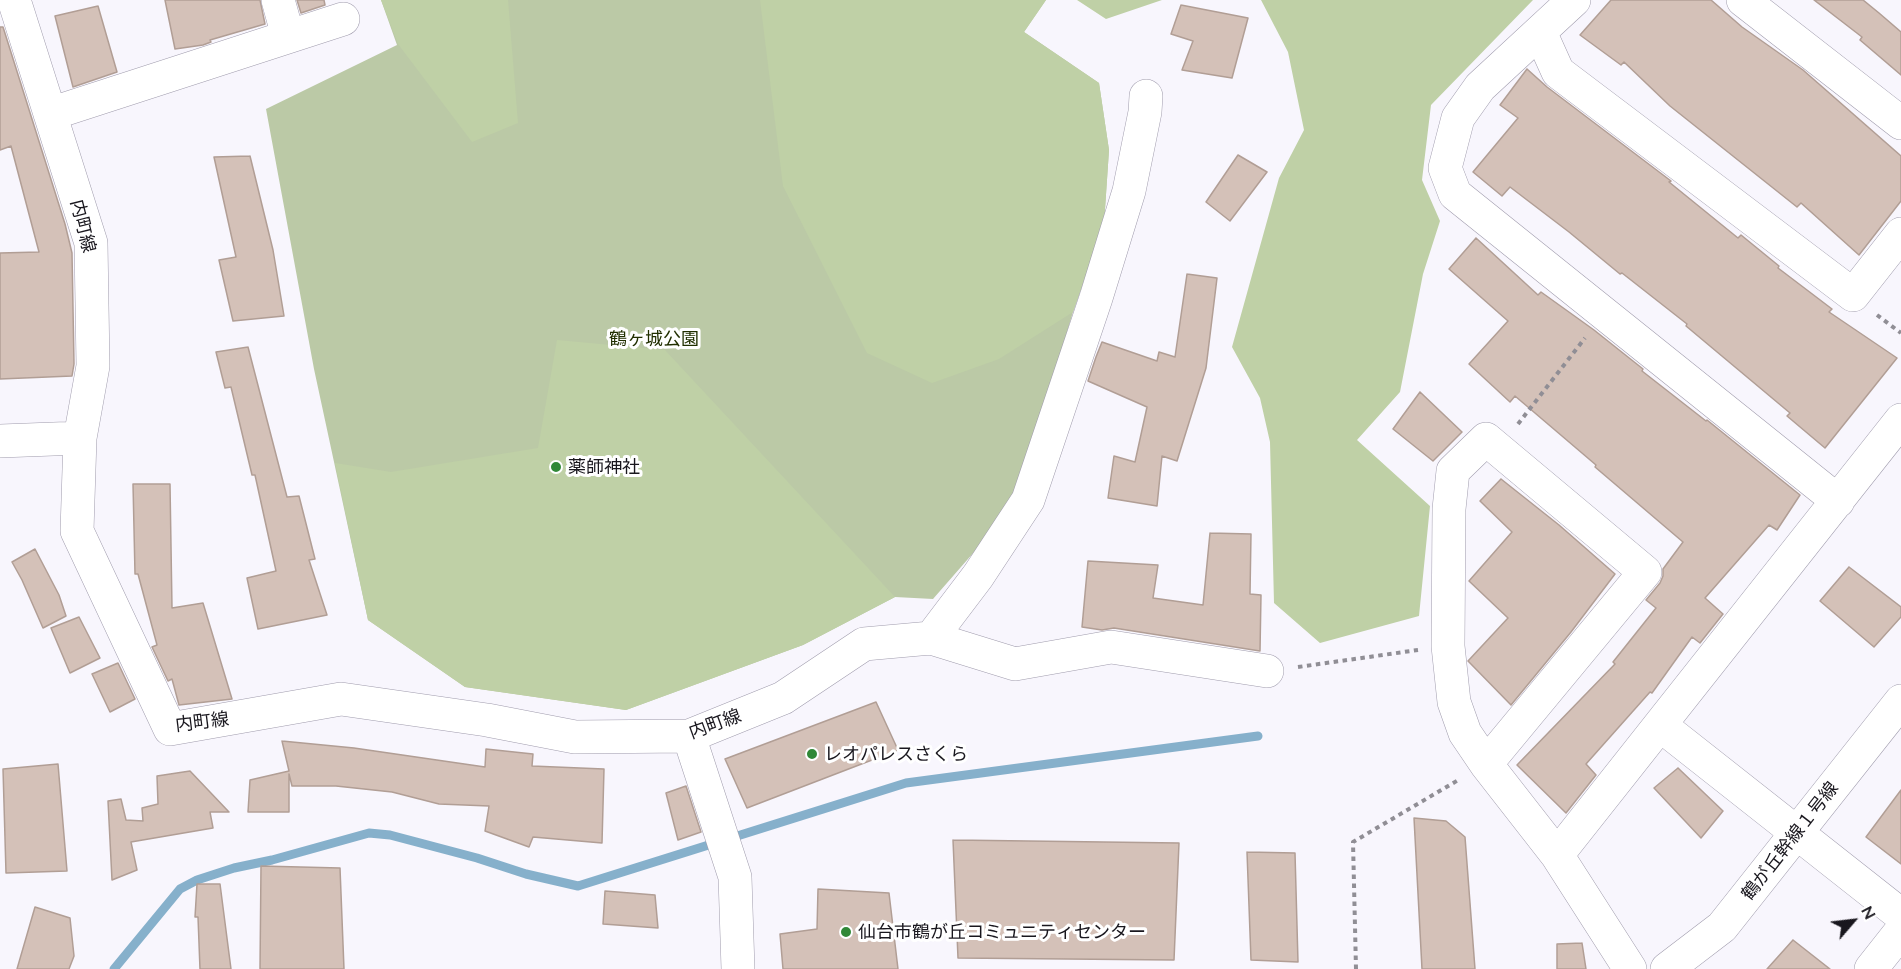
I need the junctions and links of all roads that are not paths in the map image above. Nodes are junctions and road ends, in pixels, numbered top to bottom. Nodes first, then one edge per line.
1 (14, 0) edge
2 (278, 0) edge
3 (1574, 0) edge
4 (1743, 0) edge
5 (343, 19) dead end
6 (1540, 32) junction
7 (288, 36) junction
8 (1146, 96) dead end
9 (50, 114) junction
10 (1901, 123) edge
11 (1901, 234) edge
12 (1901, 420) edge
13 (80, 438) junction
14 (0, 441) edge
15 (1838, 501) junction
16 (931, 638) junction
17 (1267, 671) road end
18 (1901, 700) edge
19 (1660, 725) junction
20 (689, 736) junction
21 (1486, 764) junction
22 (1796, 834) junction
23 (1557, 855) junction
24 (1901, 915) edge
25 (1901, 931) edge
26 (738, 969) edge
27 (1630, 969) edge
28 (1667, 969) edge
29 (1870, 969) edge

1 - 9 street, 内町線
2 - 7 street
3 - 6 street
4 - 10 street
5 - 7 street
6 - 11 street
6 - 15 street
7 - 9 street
8 - 16 street
9 - 13 street, 内町線
12 - 15 street
13 - 14 street
13 - 20 street, 内町線
15 - 19 street
16 - 17 street
16 - 20 street, 内町線
18 - 22 street, 鶴が丘幹線１号線
19 - 22 street
19 - 23 street
20 - 26 street
21 - 21 street
21 - 23 street
22 - 24 street
22 - 28 street, 鶴が丘幹線１号線
23 - 27 street
25 - 29 street

